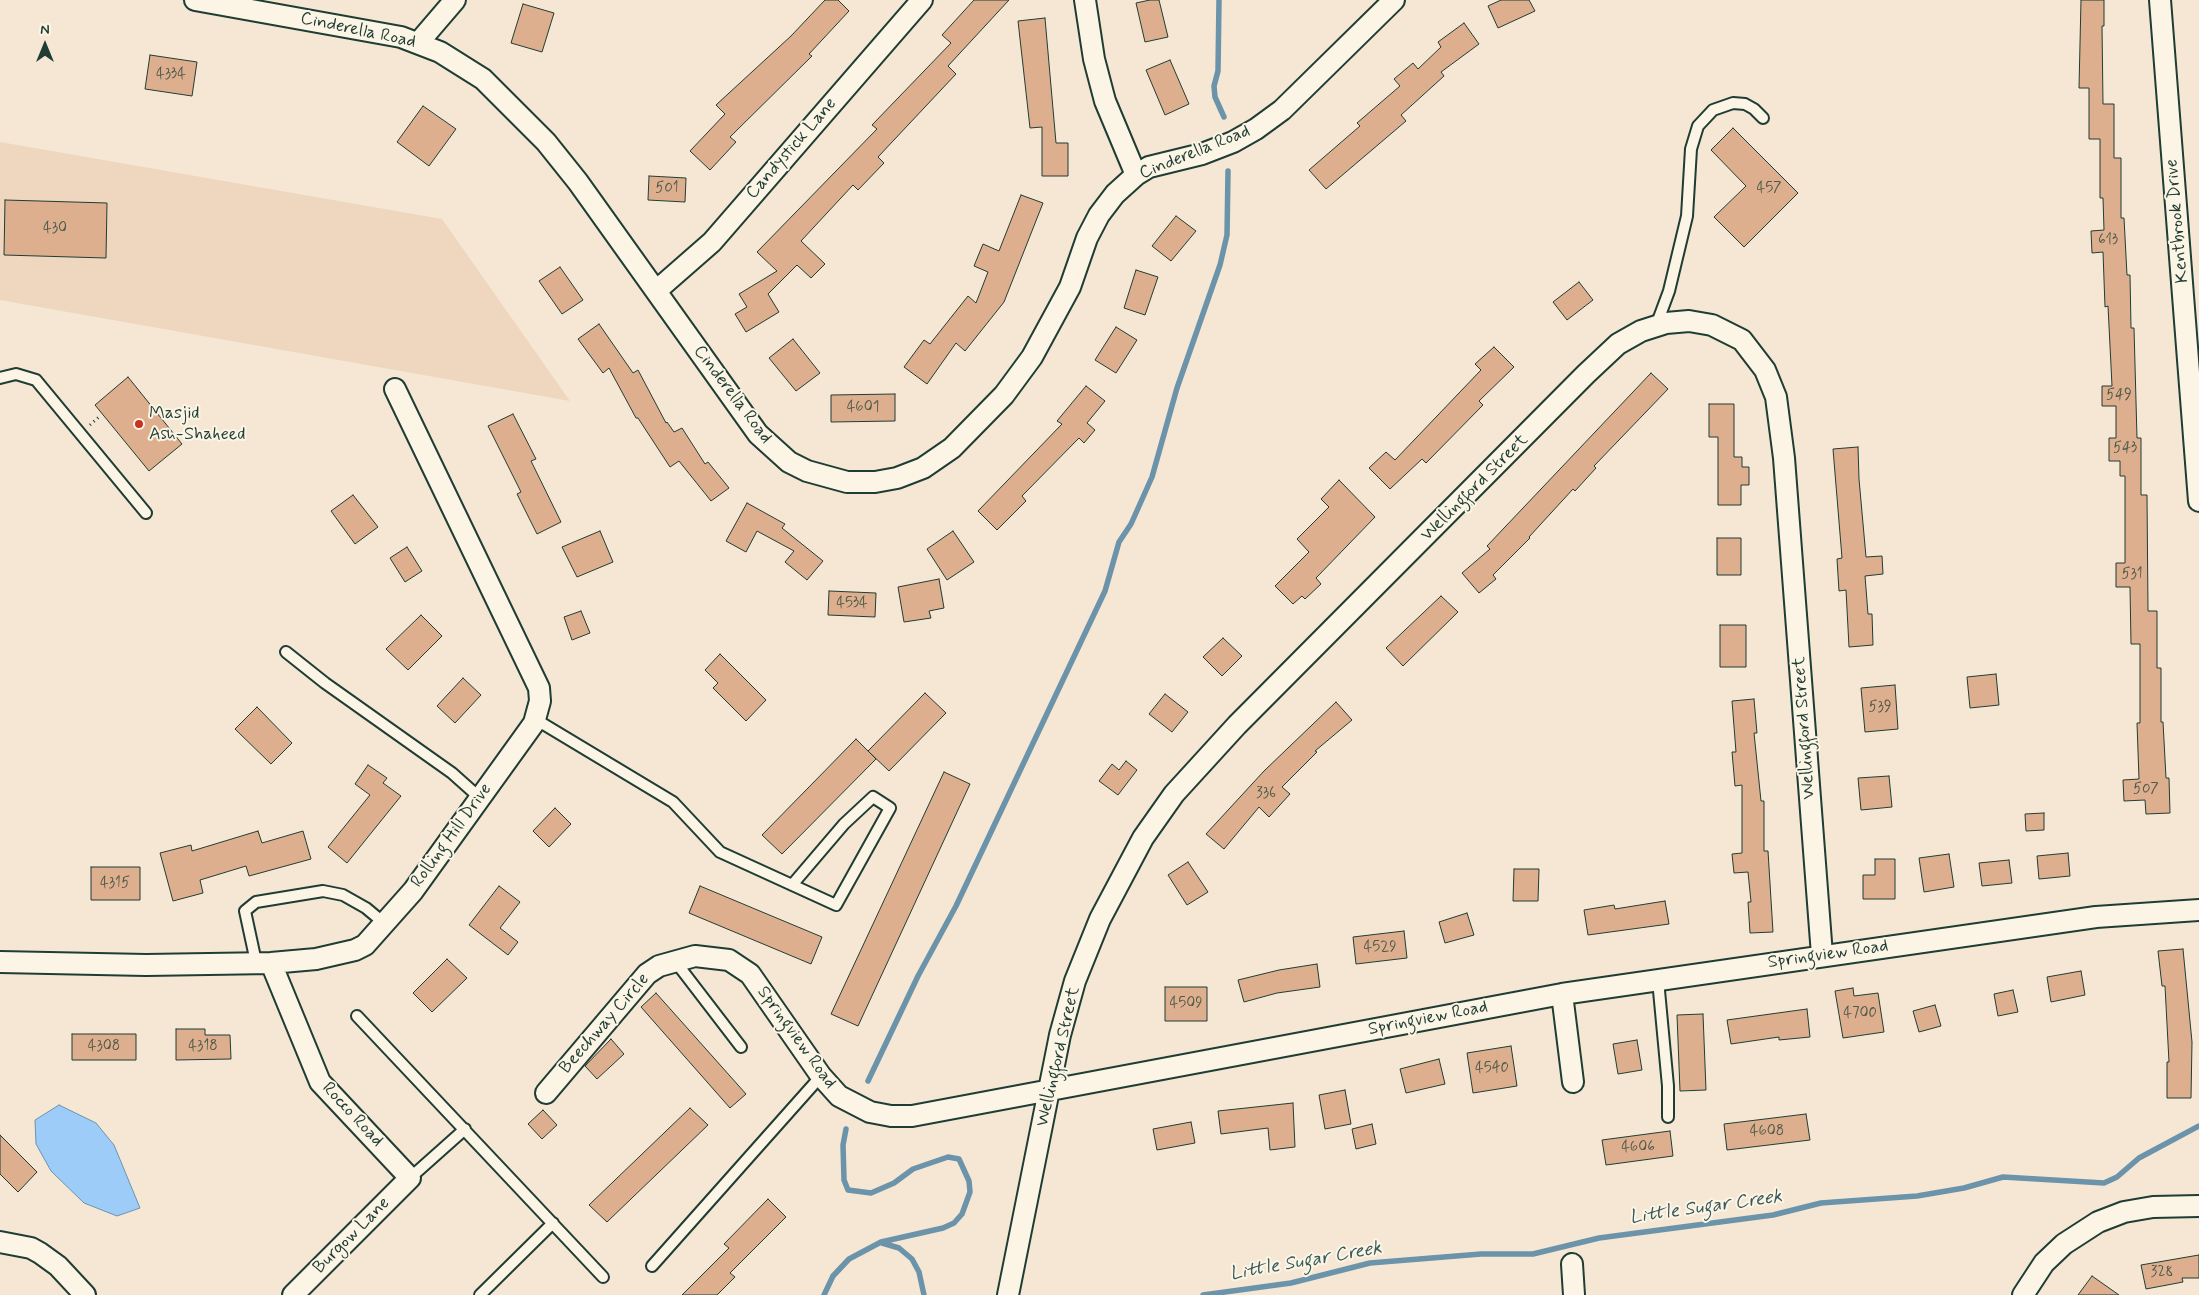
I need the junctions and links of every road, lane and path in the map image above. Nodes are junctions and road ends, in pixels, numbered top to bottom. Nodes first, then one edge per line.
1 (195, 0) edge
2 (455, 0) edge
3 (922, 0) edge
4 (1085, 0) edge
5 (1394, 0) edge
6 (2160, 0) edge
7 (418, 42) junction
8 (1763, 118) dead end
9 (1136, 175) junction
10 (656, 291) junction
11 (1656, 326) junction
12 (0, 378) edge
13 (394, 389) dead end
14 (2196, 408) edge
15 (2199, 501) edge
16 (146, 513) dead end
17 (286, 652) dead end
18 (535, 719) junction
19 (480, 798) junction
20 (792, 885) junction
21 (2199, 910) edge
22 (384, 923) junction
23 (1822, 955) junction
24 (729, 960) joint
25 (675, 961) junction
26 (0, 962) edge
27 (264, 962) junction
28 (1658, 980) junction
29 (1562, 994) junction
30 (358, 1016) dead end
31 (741, 1047) dead end
32 (821, 1076) junction
33 (1573, 1082) dead end
34 (1050, 1090) junction
35 (546, 1093) dead end
36 (1668, 1117) dead end
37 (465, 1129) junction
38 (410, 1178) junction
39 (2199, 1206) edge
40 (553, 1222) junction
41 (0, 1242) edge
42 (1572, 1264) dead end
43 (652, 1266) dead end
44 (603, 1276) dead end
45 (85, 1295) edge
46 (293, 1295) edge
47 (480, 1295) edge
48 (1008, 1295) edge
49 (1574, 1295) edge
50 (2023, 1295) edge

1 - 7 street, Cinderella Road
2 - 7 street
3 - 10 street, Candystick Lane
4 - 9 street
5 - 9 street, Cinderella Road
6 - 14 street, Kentbrook Drive
7 - 10 street, Cinderella Road
8 - 11 lane
9 - 10 street, Cinderella Road
11 - 23 street, Wellingford Street
11 - 34 street, Wellingford Street
12 - 16 lane
13 - 18 street, Rolling Hill Drive
14 - 15 street, Kentbrook Drive
17 - 19 lane
18 - 19 street, Rolling Hill Drive
18 - 20 lane
19 - 22 street, Rolling Hill Drive
20 - 20 lane
21 - 23 street, Springview Road
22 - 27 street, Rolling Hill Drive
22 - 27 lane
23 - 28 street, Springview Road
24 - 25 street, Beechway Circle
24 - 32 street, Springview Road
25 - 31 lane
25 - 35 street, Beechway Circle
26 - 27 street, Rolling Hill Drive
27 - 38 street, Rocco Road
28 - 29 street, Springview Road
28 - 36 lane
29 - 33 street
29 - 34 street, Springview Road
30 - 37 lane
32 - 34 street, Springview Road
32 - 43 lane
34 - 48 street, Wellingford Street
37 - 38 lane
37 - 40 lane
38 - 46 street, Burgow Lane
39 - 50 street
40 - 44 lane
40 - 47 lane
41 - 45 street
42 - 49 street

